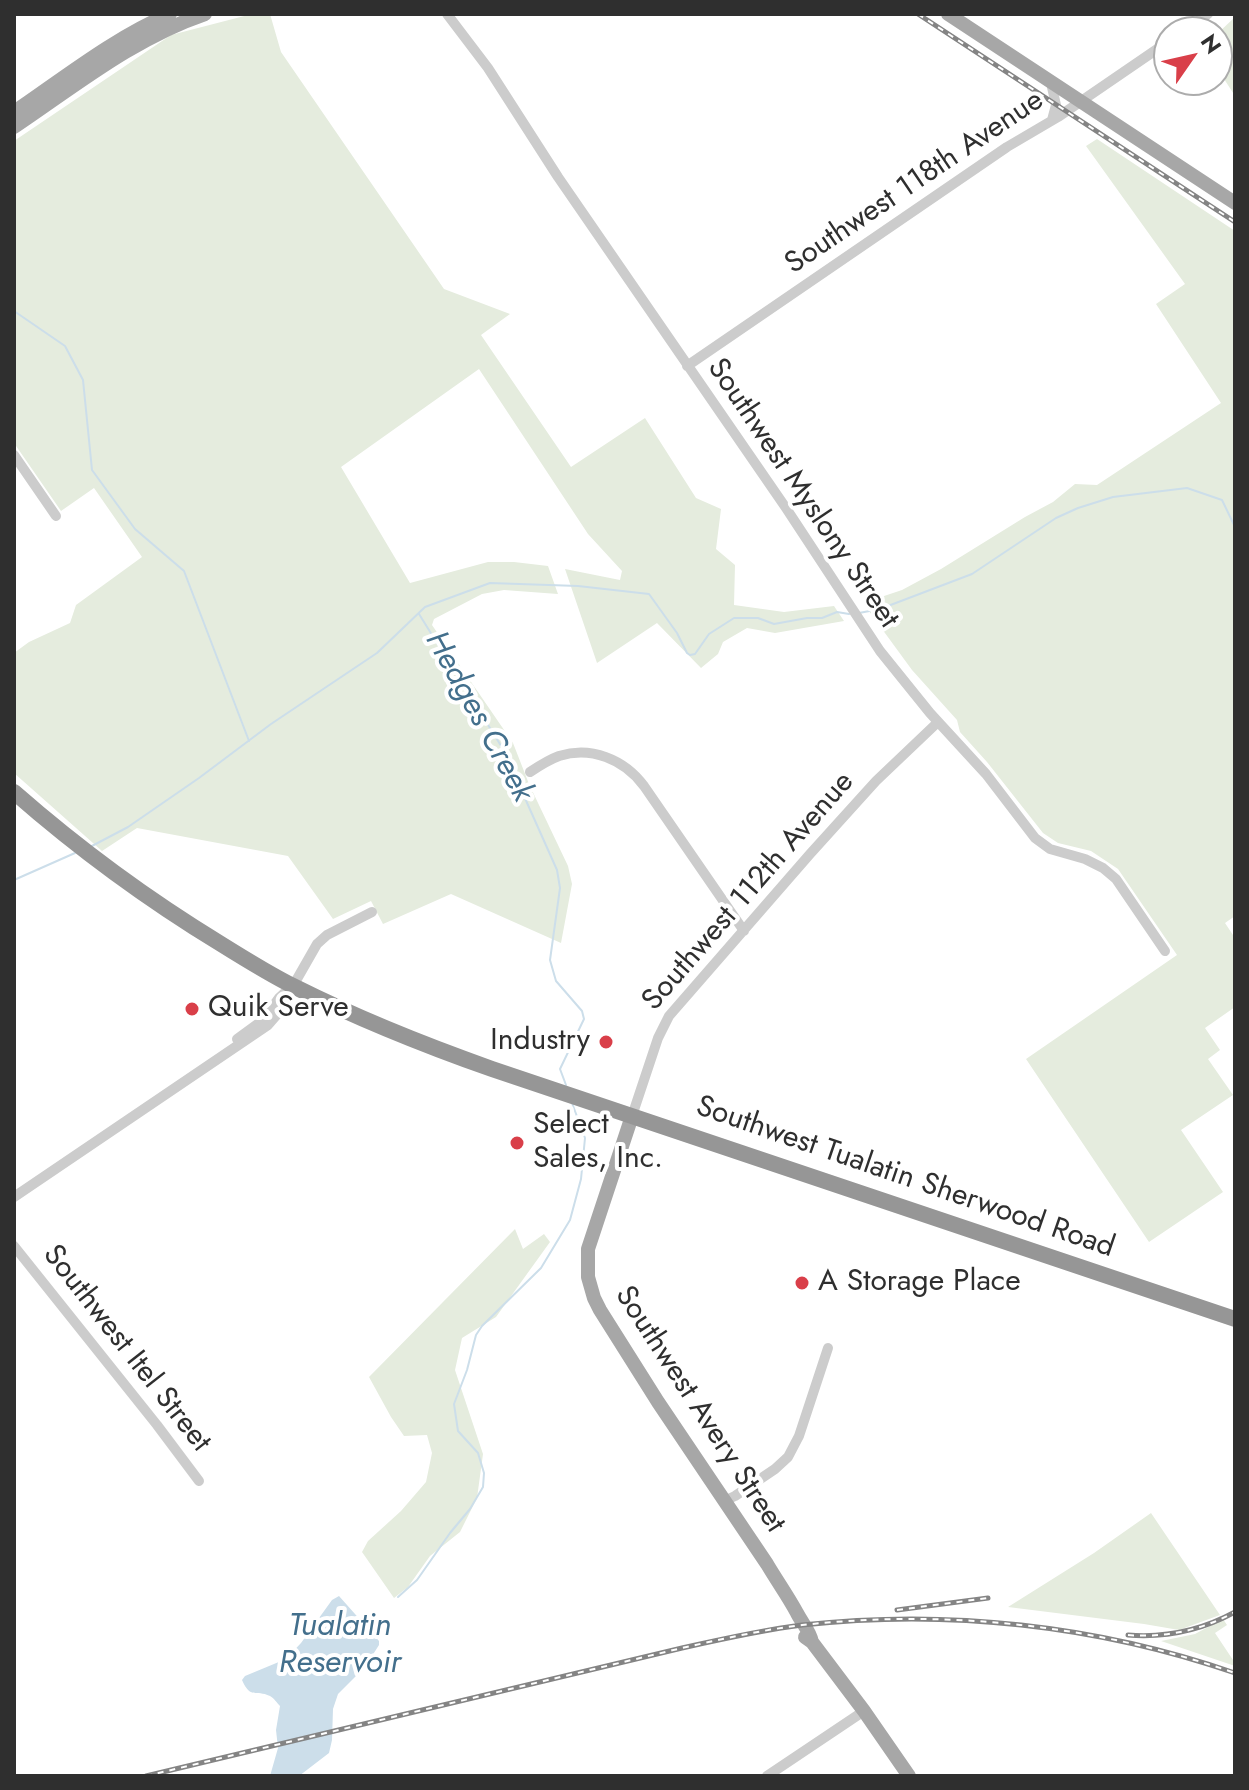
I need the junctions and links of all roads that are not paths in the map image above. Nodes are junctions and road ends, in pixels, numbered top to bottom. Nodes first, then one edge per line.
1 (170, 14) edge
2 (205, 14) edge
3 (447, 14) edge
4 (948, 14) edge
5 (1153, 52) edge
6 (1050, 81) junction
7 (1080, 101) junction
8 (14, 112) edge
9 (1052, 120) junction
10 (14, 127) edge
11 (1235, 203) edge
12 (687, 366) junction
13 (14, 455) edge
14 (56, 516) dead end
15 (938, 722) junction
16 (530, 772) dead end
17 (14, 792) edge
18 (372, 912) dead end
19 (744, 931) junction
20 (1165, 951) dead end
21 (293, 986) junction
22 (632, 1116) junction
23 (14, 1197) edge
24 (14, 1246) edge
25 (1235, 1319) edge
26 (828, 1348) dead end
27 (199, 1481) dead end
28 (724, 1501) junction
29 (864, 1711) junction
30 (767, 1776) edge
31 (909, 1776) edge

1 - 8 main road
2 - 10 main road
3 - 12 street, Southwest Myslony Street
4 - 6 main road
5 - 7 street, Southwest 118th Avenue
6 - 7 main road
6 - 9 street
7 - 9 street, Southwest 118th Avenue
7 - 11 main road
9 - 12 street, Southwest 118th Avenue
12 - 15 street, Southwest Myslony Street
13 - 14 street
15 - 19 street, Southwest 112th Avenue
15 - 20 street, Southwest Myslony Street
16 - 19 street
17 - 21 highway, Southwest Tualatin Sherwood Road
18 - 21 street
19 - 22 street, Southwest 112th Avenue
21 - 22 highway, Southwest Tualatin Sherwood Road
21 - 23 street
22 - 25 highway, Southwest Tualatin Sherwood Road
22 - 28 main road, Southwest Avery Street
24 - 27 street, Southwest Itel Street
26 - 28 street
28 - 29 main road, Southwest Avery Street
29 - 30 street
29 - 31 main road, Southwest Avery Street

